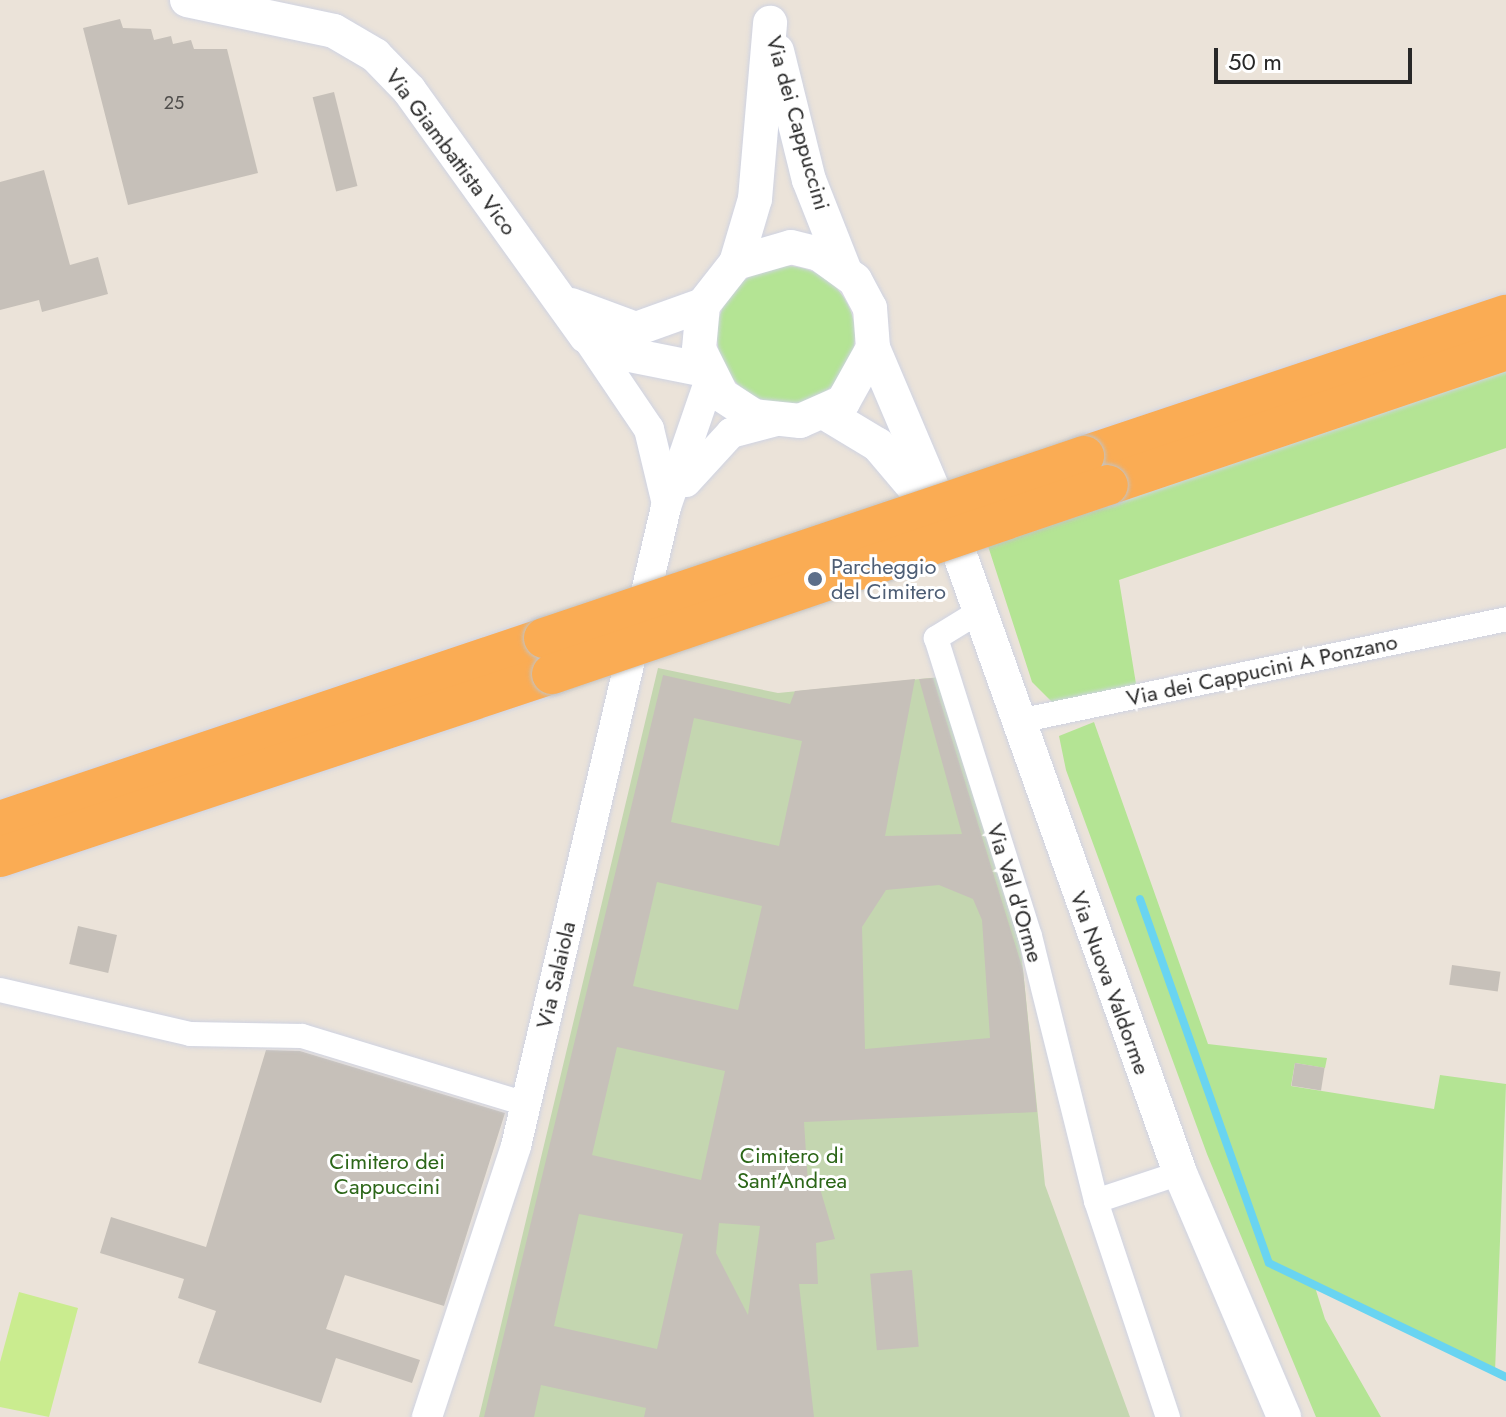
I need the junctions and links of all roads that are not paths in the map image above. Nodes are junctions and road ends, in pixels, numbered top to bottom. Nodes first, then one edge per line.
1 (187, 0) edge
2 (768, 12) edge
3 (736, 263) junction
4 (844, 269) junction
5 (557, 296) junction
6 (703, 305) junction
7 (1506, 315) edge
8 (586, 336) junction
9 (873, 348) junction
10 (1506, 350) edge
11 (708, 374) junction
12 (825, 413) junction
13 (773, 422) junction
14 (1096, 470) junction
15 (664, 517) junction
16 (955, 541) junction
17 (980, 611) junction
18 (1506, 619) edge
19 (548, 656) junction
20 (1019, 721) junction
21 (0, 821) edge
22 (0, 857) edge
23 (0, 990) edge
24 (526, 1104) junction
25 (1180, 1173) junction
26 (1096, 1201) junction
27 (427, 1417) edge
28 (1168, 1417) edge
29 (1284, 1417) edge

1 - 5 main road, Via Giambattista Vico
2 - 3 main road, Via dei Cappuccini
2 - 4 main road, Via dei Cappuccini
3 - 4 main road
3 - 6 main road, Via dei Cappuccini
4 - 9 main road, Via dei Cappuccini
5 - 6 main road
5 - 8 main road, Via Giambattista Vico
6 - 11 main road
7 - 14 highway
8 - 11 main road, Via Giambattista Vico
8 - 15 street
9 - 12 main road, Via dei Cappuccini
9 - 16 main road, Via Nuova Valdorme
10 - 14 highway
11 - 13 main road
11 - 15 street, Via Salaiola
12 - 13 main road
12 - 16 main road, Via Nuova Valdorme
13 - 15 street, Via Salaiola
14 - 19 highway, bridge
15 - 24 street, Via Salaiola
16 - 17 main road, Via Nuova Valdorme
17 - 20 main road, Via Nuova Valdorme
17 - 26 street, Via Val d'Orme
18 - 20 street, Via dei Cappucini A Ponzano
19 - 21 highway
19 - 22 highway
20 - 25 main road, Via Nuova Valdorme
23 - 24 street
24 - 27 street, Via Salaiola
25 - 26 street
25 - 29 main road, Via Nuova Valdorme
26 - 28 street, Via Val d'Orme

